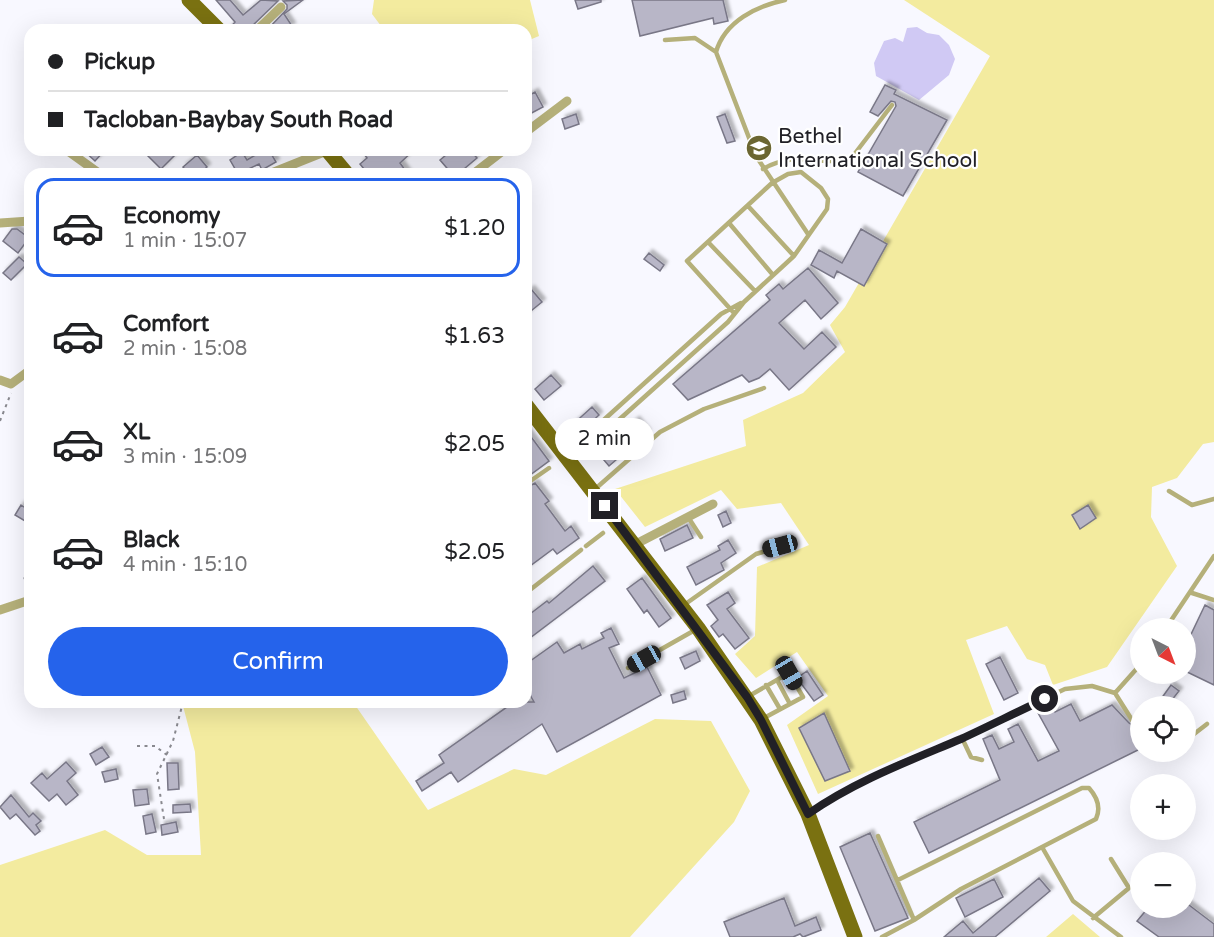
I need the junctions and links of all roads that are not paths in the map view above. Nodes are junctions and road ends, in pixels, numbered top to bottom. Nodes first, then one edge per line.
1 (189, 0) edge
2 (785, 0) edge
3 (281, 7) dead end
4 (213, 24) edge
5 (263, 24) edge
6 (665, 40) dead end
7 (716, 52) junction
8 (567, 101) dead end
9 (892, 105) dead end
10 (532, 127) edge
11 (75, 156) edge
12 (313, 156) edge
13 (333, 156) edge
14 (496, 156) edge
15 (91, 168) edge
16 (284, 168) edge
17 (342, 168) edge
18 (481, 168) edge
19 (763, 169) junction
20 (772, 183) junction
21 (748, 206) junction
22 (24, 221) edge
23 (0, 223) edge
24 (729, 223) junction
25 (808, 234) junction
26 (708, 242) junction
27 (794, 256) junction
28 (773, 275) junction
29 (755, 291) junction
30 (732, 311) junction
31 (24, 374) edge
32 (0, 380) edge
33 (764, 388) dead end
34 (532, 413) edge
35 (568, 458) junction
36 (549, 468) dead end
37 (532, 480) edge
38 (593, 491) junction
39 (1169, 491) dead end
40 (1214, 499) edge
41 (713, 504) dead end
42 (687, 515) junction
43 (603, 533) dead end
44 (701, 537) dead end
45 (795, 542) dead end
46 (634, 545) junction
47 (1214, 556) edge
48 (532, 588) edge
49 (1192, 593) junction
50 (1214, 600) edge
51 (24, 602) edge
52 (681, 607) junction
53 (0, 610) edge
54 (1173, 618) edge
55 (698, 628) junction
56 (628, 668) dead end
57 (1130, 676) edge
58 (777, 680) junction
59 (766, 686) junction
60 (1115, 693) junction
61 (747, 697) junction
62 (790, 704) junction
63 (780, 709) junction
64 (1130, 717) edge
65 (761, 720) junction
66 (1207, 724) dead end
67 (1196, 732) edge
68 (962, 738) junction
69 (982, 760) dead end
70 (808, 814) junction
71 (878, 836) dead end
72 (1042, 848) junction
73 (1111, 858) dead end
74 (898, 880) junction
75 (1093, 918) junction
76 (914, 920) junction
77 (853, 936) edge
78 (882, 937) edge
79 (1121, 937) edge

1 - 4 main road
2 - 7 lane
3 - 5 street
6 - 7 lane
7 - 19 lane
8 - 10 street
9 - 19 lane
11 - 15 street
12 - 16 street
13 - 17 main road
14 - 18 street
19 - 20 lane
20 - 21 lane
20 - 25 lane
20 - 25 lane
21 - 24 lane
21 - 27 lane
22 - 23 street
24 - 26 lane
24 - 28 lane
25 - 27 lane
26 - 29 lane
26 - 30 lane
27 - 28 lane
28 - 29 lane
29 - 30 lane
30 - 35 lane
30 - 35 lane
31 - 32 street
33 - 38 lane
34 - 35 main road
35 - 38 main road
36 - 37 lane
38 - 46 main road
39 - 40 lane
41 - 42 street
42 - 44 lane
42 - 46 street
43 - 48 lane
45 - 52 lane
46 - 52 main road
47 - 49 lane
49 - 50 lane
49 - 54 lane
51 - 53 street
52 - 55 main road
55 - 56 lane
55 - 61 main road
57 - 60 lane
58 - 59 lane
58 - 62 lane
58 - 62 lane
59 - 61 lane
59 - 63 lane
60 - 64 lane
60 - 68 lane
61 - 65 main road
62 - 63 lane
63 - 65 lane
65 - 70 main road
66 - 67 lane
68 - 69 lane
68 - 70 lane
70 - 77 main road
71 - 74 lane
72 - 74 lane
72 - 75 lane
72 - 76 lane
73 - 75 lane
74 - 76 lane
75 - 79 lane
76 - 78 lane

